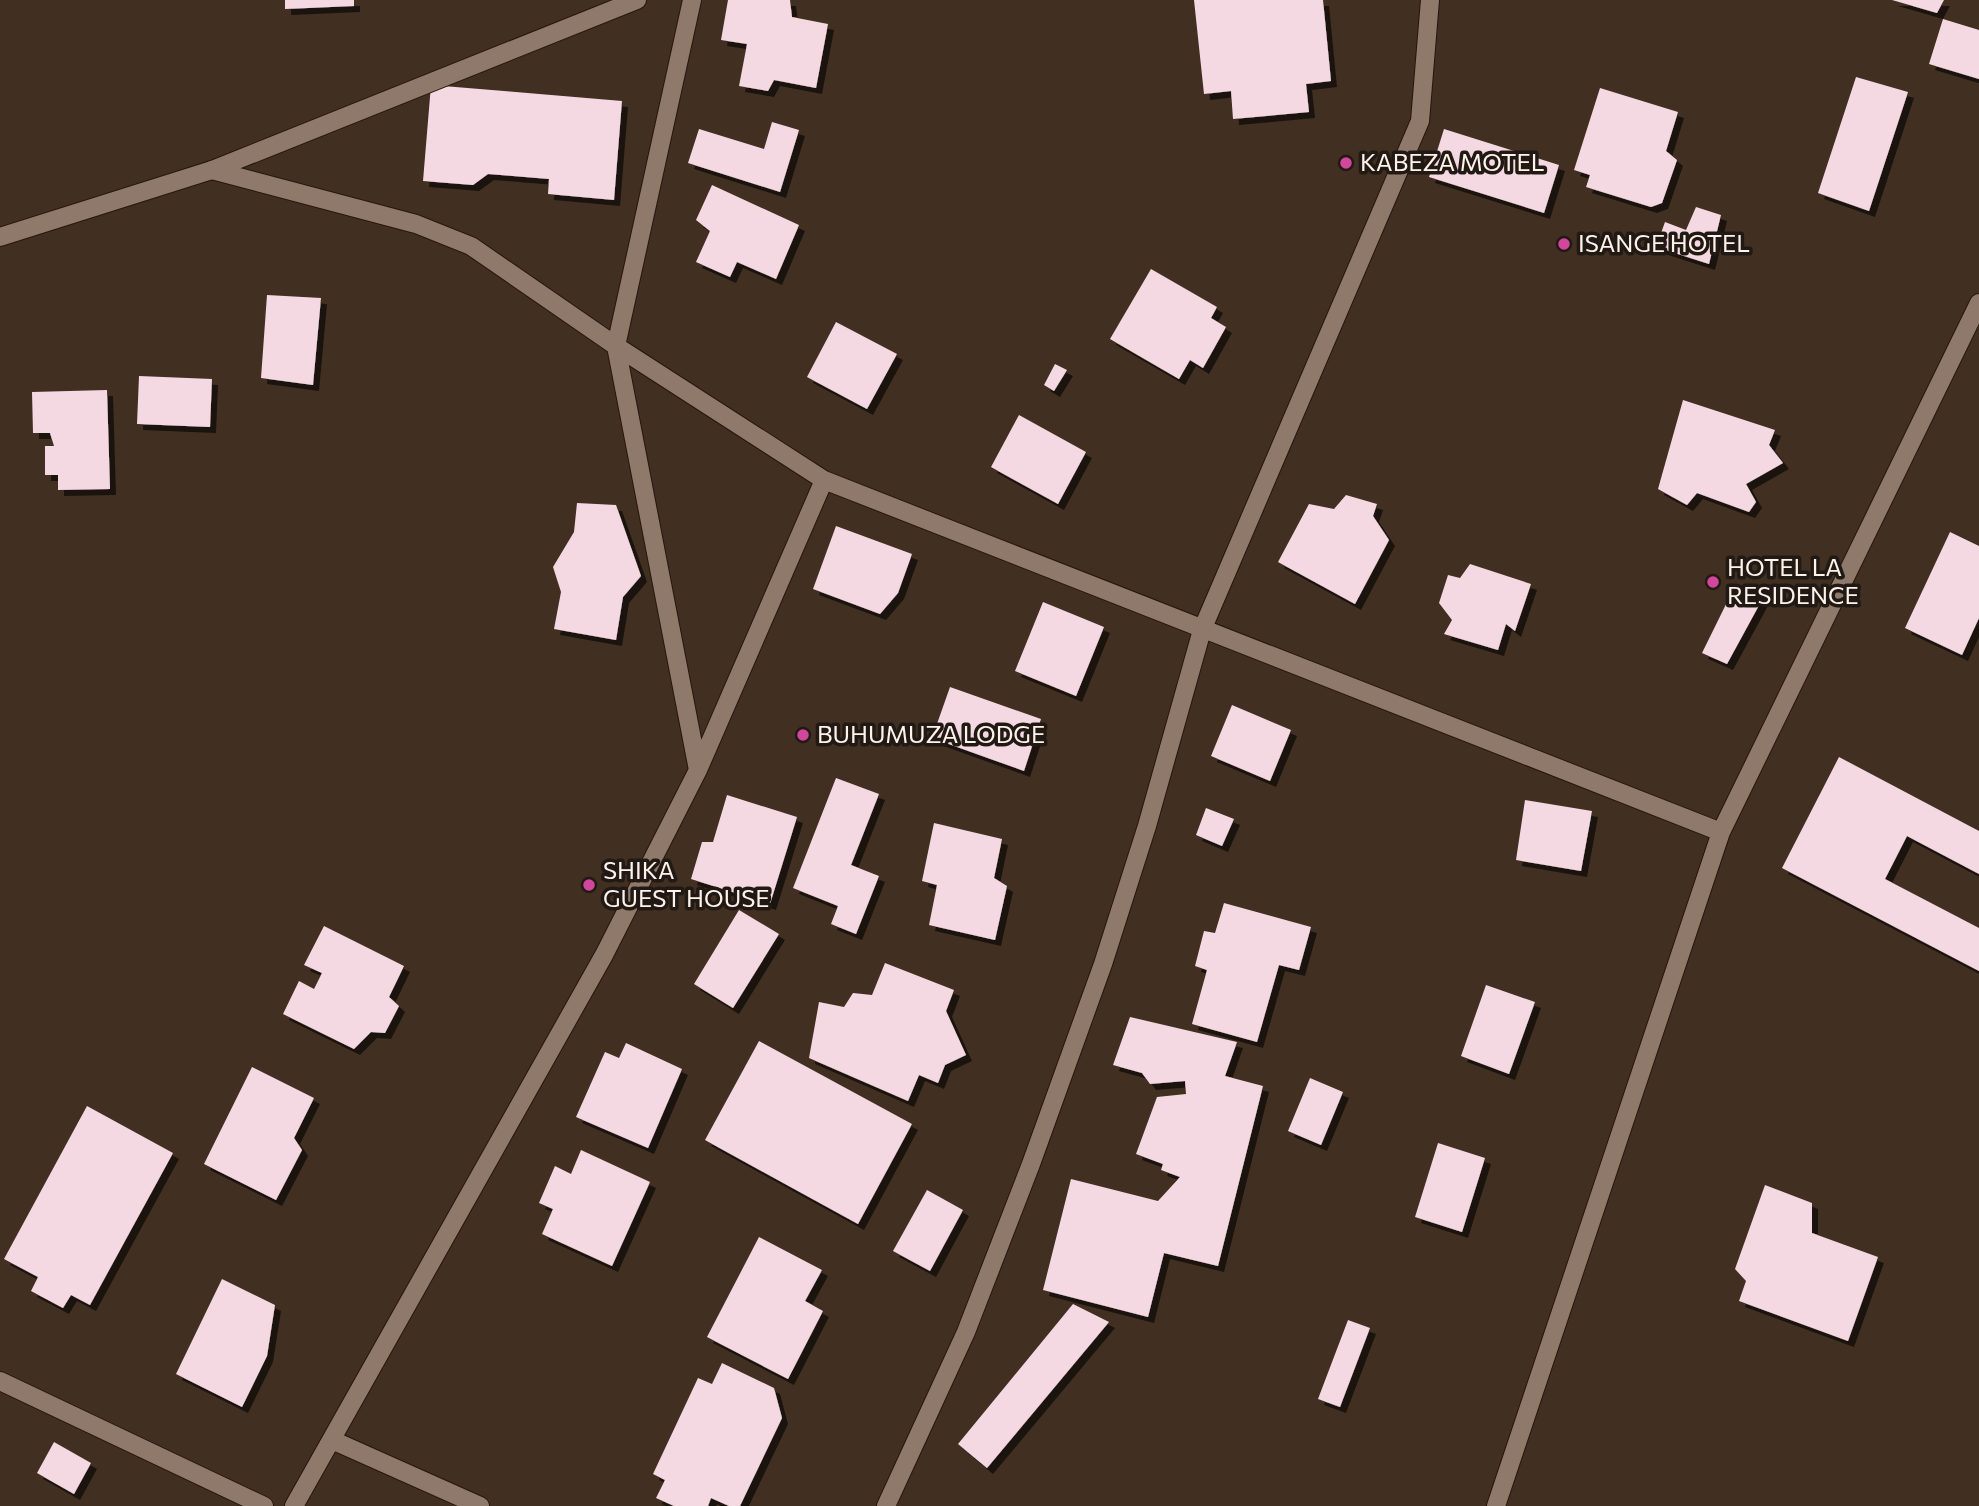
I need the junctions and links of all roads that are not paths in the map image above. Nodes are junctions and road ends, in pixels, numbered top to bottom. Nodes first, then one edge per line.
1 (637, 0) edge
2 (692, 0) edge
3 (1430, 0) edge
4 (212, 170) junction
5 (0, 237) edge
6 (1979, 303) edge
7 (616, 346) junction
8 (824, 480) junction
9 (1202, 630) junction
10 (698, 770) junction
11 (1721, 832) junction
12 (0, 1381) edge
13 (332, 1440) junction
14 (264, 1506) edge
15 (294, 1506) edge
16 (480, 1506) edge
17 (886, 1506) edge
18 (1496, 1506) edge

1 - 4 street
2 - 7 street
3 - 9 street
4 - 5 street
4 - 7 street
6 - 11 street
7 - 8 street
7 - 10 street
8 - 9 street
8 - 10 street
9 - 11 street
9 - 17 street
10 - 13 street
11 - 18 street
12 - 14 street
13 - 15 street
13 - 16 street

